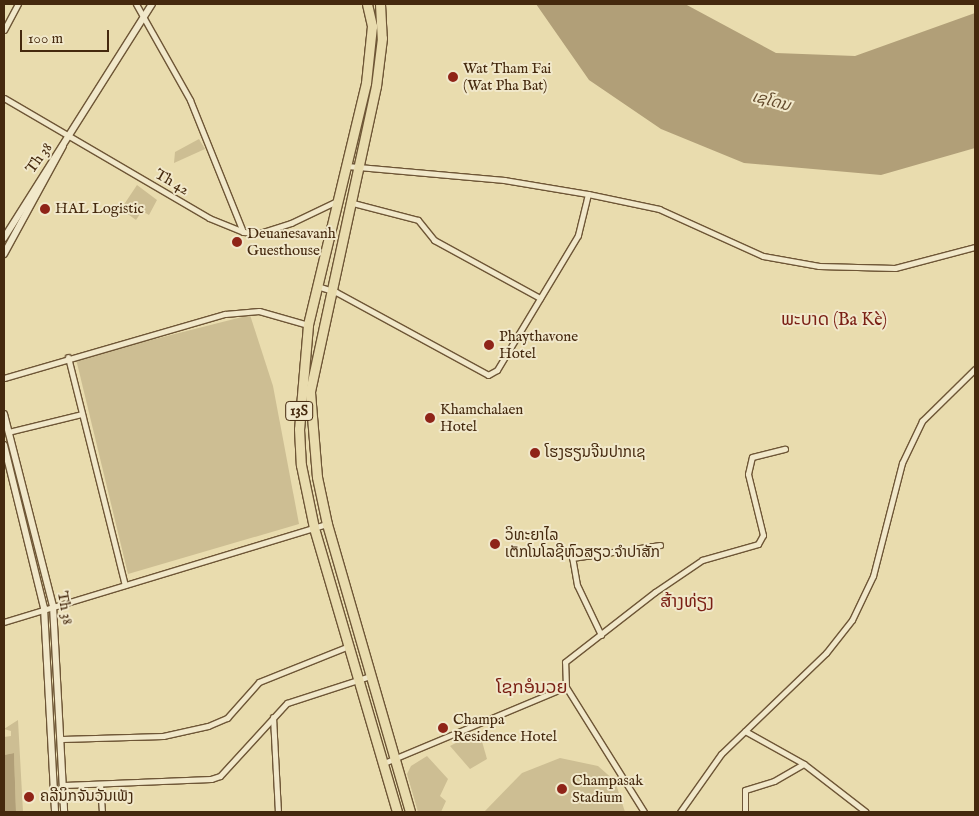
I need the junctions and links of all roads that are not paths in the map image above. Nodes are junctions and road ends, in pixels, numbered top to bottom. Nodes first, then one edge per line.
1 (18, 4) edge
2 (136, 4) edge
3 (152, 4) edge
4 (361, 4) edge
5 (367, 4) edge
6 (380, 4) edge
7 (144, 15) junction
8 (372, 26) junction
9 (4, 30) edge
10 (4, 98) edge
11 (68, 137) junction
12 (63, 146) junction
13 (347, 166) junction
14 (357, 168) junction
15 (588, 194) junction
16 (337, 201) junction
17 (349, 202) junction
18 (243, 232) junction
19 (4, 238) edge
20 (975, 247) edge
21 (4, 254) edge
22 (317, 286) junction
23 (329, 289) junction
24 (540, 298) junction
25 (308, 325) junction
26 (68, 357) junction
27 (975, 369) edge
28 (4, 378) edge
29 (4, 414) edge
30 (82, 414) junction
31 (8, 432) junction
32 (4, 445) edge
33 (785, 450) dead end
34 (327, 524) junction
35 (314, 528) junction
36 (660, 545) dead end
37 (125, 585) junction
38 (53, 606) junction
39 (44, 608) junction
40 (4, 622) edge
41 (601, 635) junction
42 (349, 646) junction
43 (370, 676) junction
44 (360, 680) junction
45 (566, 687) junction
46 (273, 717) junction
47 (745, 730) junction
48 (62, 739) junction
49 (396, 760) junction
50 (384, 763) junction
51 (804, 764) junction
52 (100, 784) junction
53 (64, 785) junction
54 (56, 812) edge
55 (64, 812) edge
56 (102, 812) edge
57 (278, 812) edge
58 (398, 812) edge
59 (410, 812) edge
60 (644, 812) edge
61 (680, 812) edge
62 (745, 812) edge
63 (866, 812) edge

1 - 9 street
2 - 7 street
3 - 7 street, Th 38
4 - 8 highway
5 - 8 highway, 13S
6 - 14 highway, 13S
7 - 11 street, Th 38
7 - 18 street
8 - 13 highway, 13S
10 - 11 street, Th 42
11 - 12 street, Th 38
11 - 18 street, Th 42
12 - 19 street, Th 38
12 - 21 street, Th 38
13 - 14 street
13 - 16 highway, 13S
14 - 15 street
14 - 17 highway, 13S
15 - 20 street
15 - 24 street
16 - 18 street
16 - 22 highway, 13S
17 - 23 highway, 13S
17 - 24 street
22 - 23 street
22 - 25 highway, 13S
23 - 24 street
23 - 34 highway, 13S
25 - 26 street
25 - 35 highway, 13S
26 - 28 street
26 - 30 street
27 - 47 street
29 - 31 street, Th 38
30 - 31 street
30 - 37 street
31 - 38 street, Th 38
32 - 39 street, Th 38
33 - 41 street
34 - 35 street
34 - 43 highway, 13S
35 - 37 street
35 - 42 highway, 13S
36 - 41 street
37 - 38 street
38 - 39 street
38 - 48 street, Th 38
39 - 40 street
39 - 54 street, Th 38
41 - 45 street
42 - 44 highway, 13S
42 - 48 street
43 - 44 street
43 - 49 highway, 13S
44 - 46 street
44 - 50 highway, 13S
45 - 49 street
45 - 60 street
46 - 52 street
46 - 57 street
47 - 51 street
47 - 61 street
48 - 53 street, Th 38
49 - 50 street
49 - 59 highway, 13S
50 - 58 highway, 13S
51 - 62 street
51 - 63 street
52 - 53 street
52 - 56 street
53 - 55 street, Th 38

